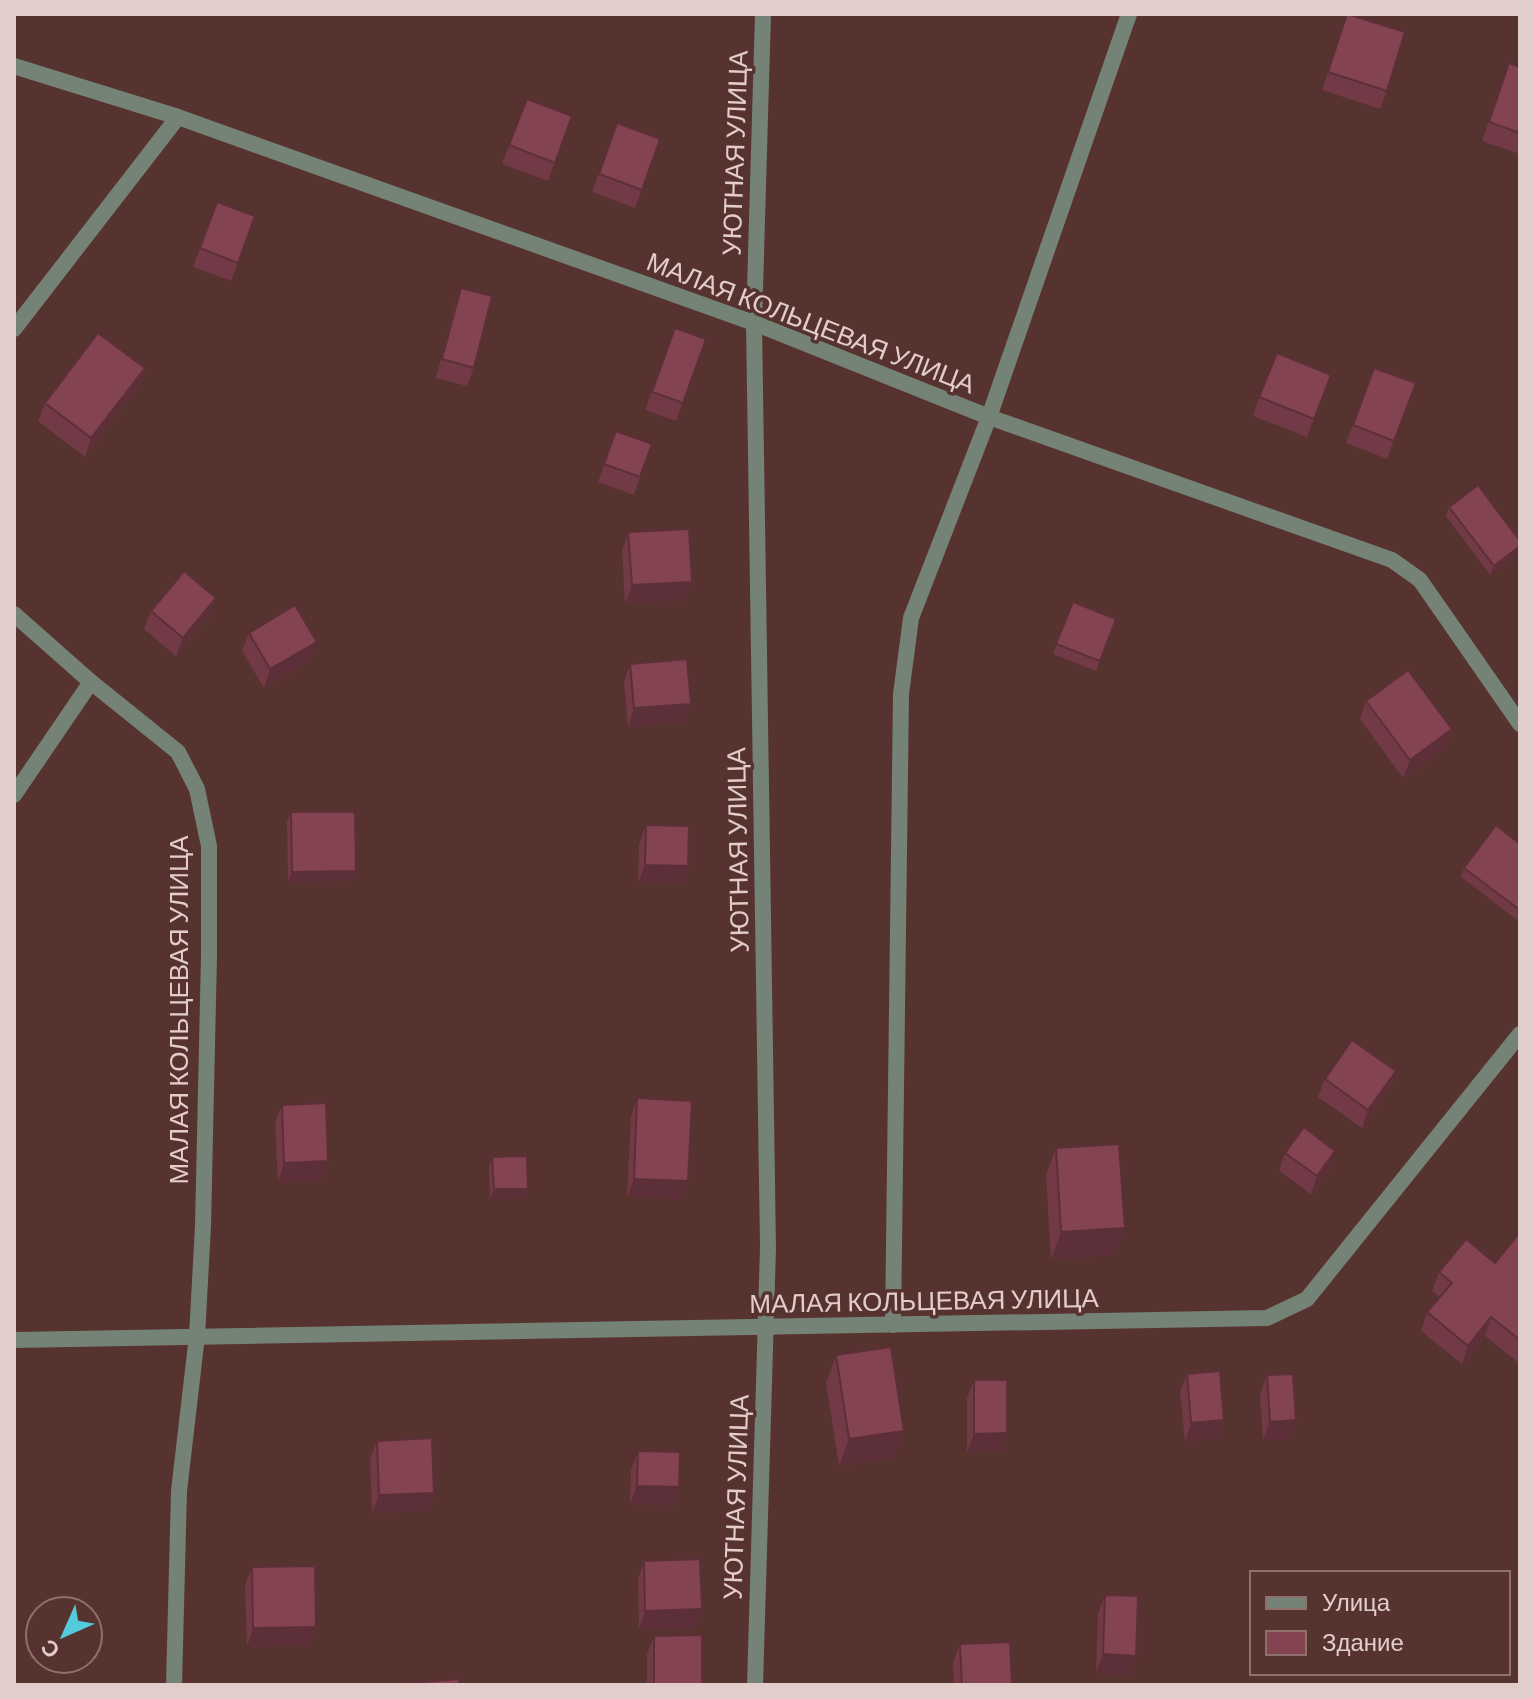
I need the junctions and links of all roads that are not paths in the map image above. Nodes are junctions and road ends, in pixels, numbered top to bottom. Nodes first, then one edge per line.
1 (763, 14) edge
2 (1129, 14) edge
3 (14, 66) edge
4 (178, 117) junction
5 (754, 323) junction
6 (14, 329) edge
7 (989, 417) junction
8 (14, 614) edge
9 (91, 682) junction
10 (1520, 724) edge
11 (14, 795) edge
12 (1520, 1034) edge
13 (893, 1325) junction
14 (765, 1329) junction
15 (197, 1336) junction
16 (14, 1340) edge
17 (174, 1685) edge
18 (755, 1685) edge

1 - 5 street, УЮТНАЯ УЛИЦА
2 - 7 street
3 - 4 street, МАЛАЯ КОЛЬЦЕВАЯ УЛИЦА
4 - 5 street, МАЛАЯ КОЛЬЦЕВАЯ УЛИЦА
4 - 6 street
5 - 7 street, МАЛАЯ КОЛЬЦЕВАЯ УЛИЦА
5 - 14 street, УЮТНАЯ УЛИЦА
7 - 10 street, МАЛАЯ КОЛЬЦЕВАЯ УЛИЦА
7 - 13 street
8 - 9 street, МАЛАЯ КОЛЬЦЕВАЯ УЛИЦА
9 - 11 street
9 - 15 street, МАЛАЯ КОЛЬЦЕВАЯ УЛИЦА
12 - 13 street, МАЛАЯ КОЛЬЦЕВАЯ УЛИЦА
13 - 14 street, МАЛАЯ КОЛЬЦЕВАЯ УЛИЦА
14 - 15 street, МАЛАЯ КОЛЬЦЕВАЯ УЛИЦА
14 - 18 street, УЮТНАЯ УЛИЦА
15 - 16 street, МАЛАЯ КОЛЬЦЕВАЯ УЛИЦА
15 - 17 street, МАЛАЯ КОЛЬЦЕВАЯ УЛИЦА

